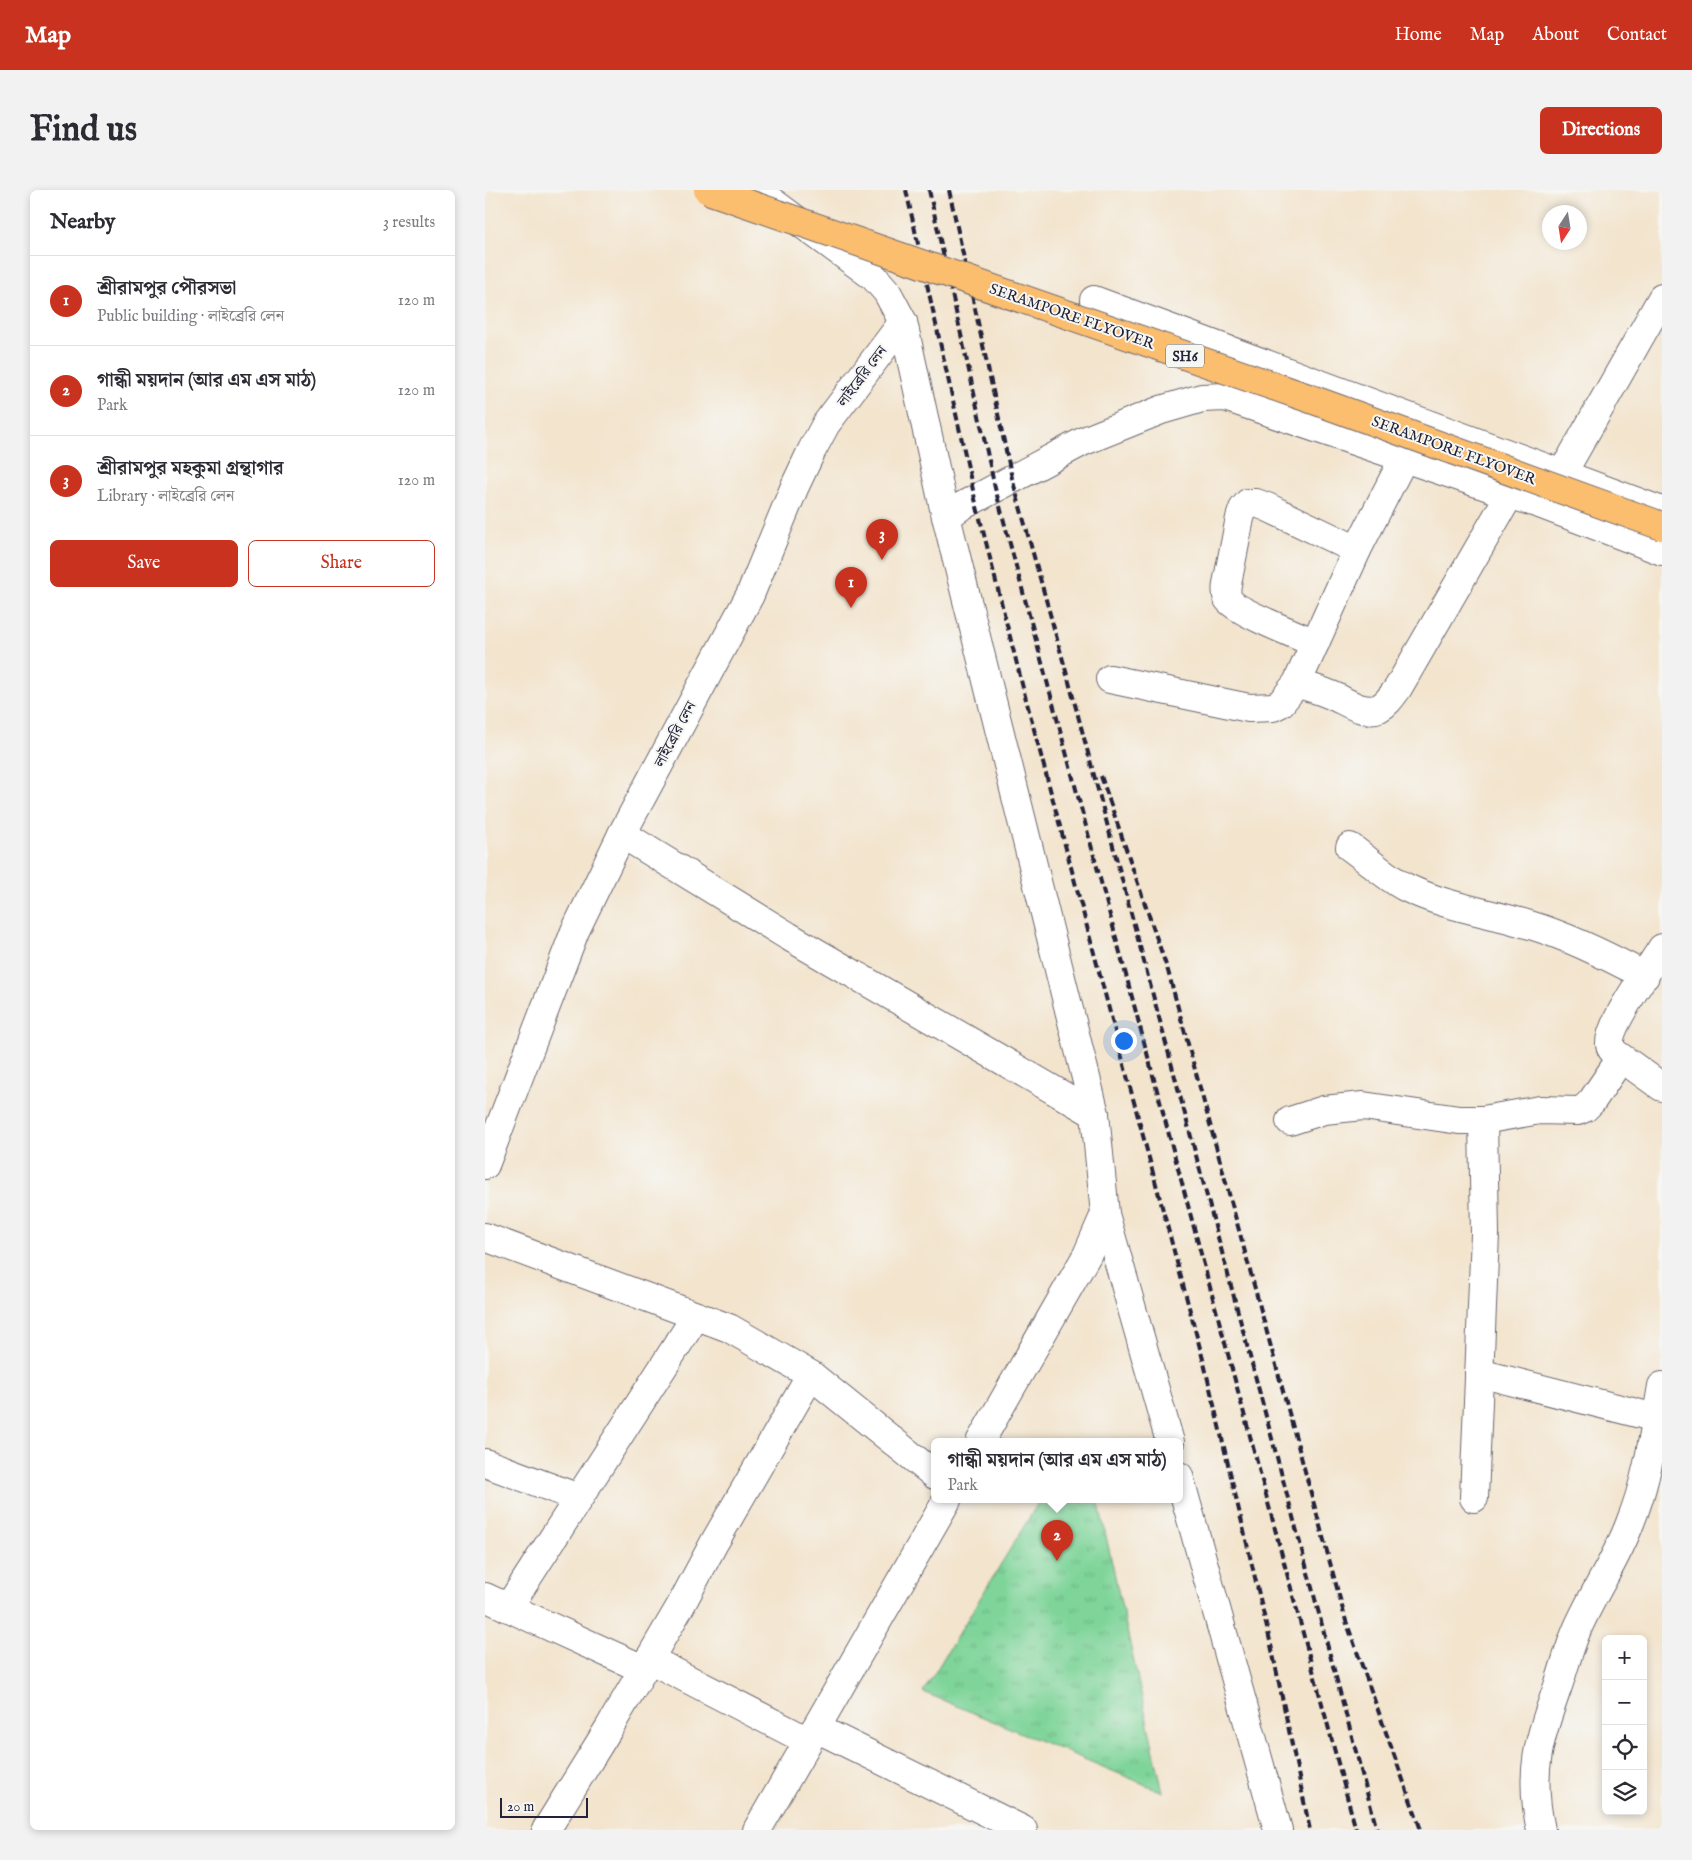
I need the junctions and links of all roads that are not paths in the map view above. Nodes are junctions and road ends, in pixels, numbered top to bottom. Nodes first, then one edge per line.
1 (708, 190) edge
2 (756, 190) edge
3 (1662, 298) edge
4 (1094, 300) dead end
5 (903, 322) junction
6 (1404, 458) junction
7 (1562, 474) junction
8 (1510, 494) junction
9 (1662, 511) edge
10 (946, 517) junction
11 (1662, 526) edge
12 (1357, 550) junction
13 (1662, 551) edge
14 (1315, 643) junction
15 (1110, 679) dead end
16 (1297, 683) junction
17 (621, 834) junction
18 (1350, 847) dead end
19 (1662, 948) edge
20 (1645, 976) junction
21 (1621, 1058) junction
22 (1662, 1087) edge
23 (1095, 1114) junction
24 (1483, 1120) junction
25 (1290, 1121) dead end
26 (485, 1165) edge
27 (1105, 1214) junction
28 (485, 1237) edge
29 (696, 1316) junction
30 (1479, 1374) junction
31 (811, 1375) junction
32 (1662, 1386) edge
33 (1656, 1418) junction
34 (982, 1438) edge
35 (1169, 1438) edge
36 (485, 1463) edge
37 (931, 1472) edge
38 (1183, 1490) edge
39 (579, 1498) junction
40 (1474, 1498) dead end
41 (945, 1503) edge
42 (497, 1603) edge
43 (646, 1664) junction
44 (812, 1734) junction
45 (546, 1830) edge
46 (757, 1830) edge
47 (1023, 1830) edge
48 (1278, 1830) edge
49 (1541, 1830) edge

1 - 11 main road, SERAMPORE FLYOVER / SH6, bridge
2 - 5 street
3 - 7 street
4 - 7 street
5 - 10 street
5 - 17 street, লাইব্রেরি লেন
6 - 8 street
6 - 10 street
6 - 12 street
7 - 9 street
8 - 13 street
8 - 16 street
10 - 23 street
12 - 14 street
12 - 14 street
14 - 16 street
15 - 16 street
17 - 23 street
17 - 26 street, লাইব্রেরি লেন
18 - 20 street
19 - 20 street
20 - 21 street
21 - 22 street
21 - 24 street
23 - 27 street
24 - 25 street
24 - 30 street
27 - 34 street
27 - 35 street
28 - 29 street
29 - 31 street
29 - 39 street
30 - 33 street
30 - 40 street
31 - 37 street
31 - 43 street
32 - 33 street
33 - 49 street
36 - 39 street
38 - 48 street
39 - 42 street
41 - 44 street
42 - 43 street
43 - 44 street
43 - 45 street
44 - 46 street
44 - 47 street

